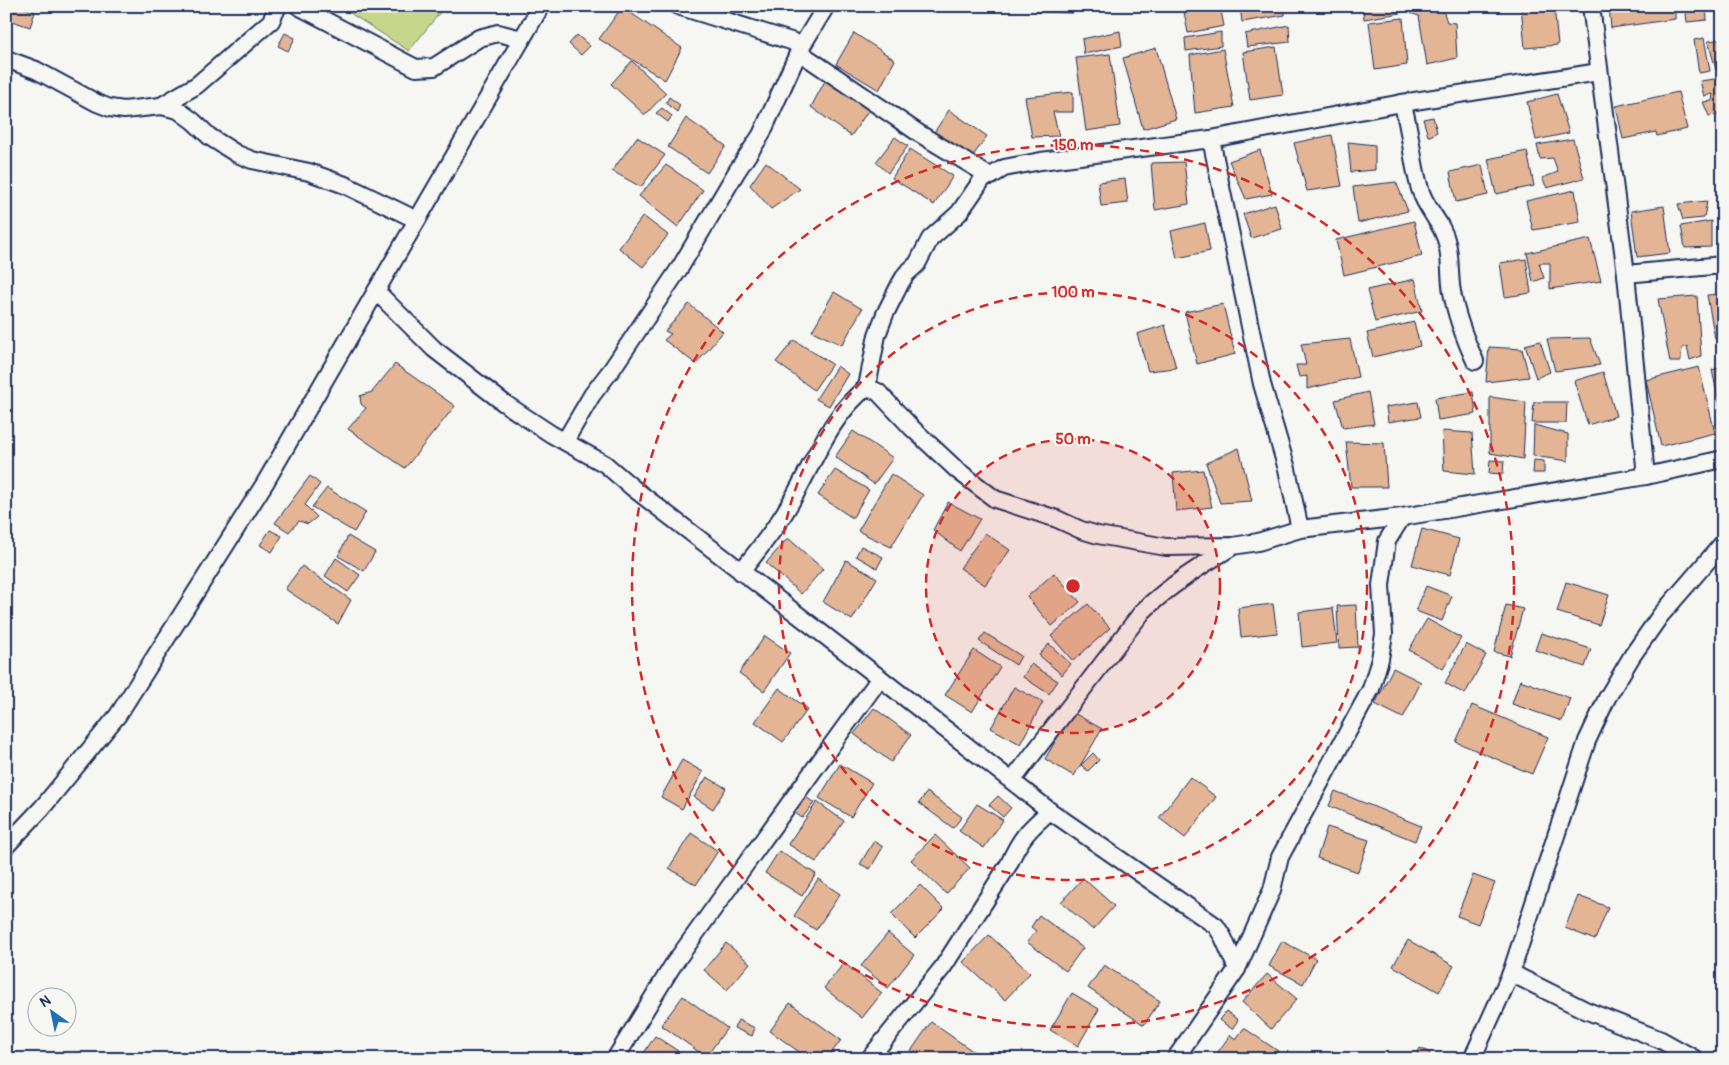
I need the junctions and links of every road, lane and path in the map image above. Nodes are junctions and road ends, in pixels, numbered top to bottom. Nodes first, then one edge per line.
1 (278, 6) edge
2 (298, 6) edge
3 (541, 6) edge
4 (678, 6) edge
5 (826, 6) edge
6 (1591, 6) edge
7 (522, 39) junction
8 (800, 51) junction
9 (6, 59) edge
10 (1599, 72) junction
11 (1402, 102) junction
12 (161, 106) junction
13 (1211, 139) junction
14 (986, 174) junction
15 (417, 220) junction
16 (1723, 265) edge
17 (1626, 274) junction
18 (376, 291) junction
19 (1475, 361) dead end
20 (867, 387) junction
21 (565, 441) junction
22 (1723, 459) edge
23 (1646, 476) junction
24 (1402, 517) junction
25 (1300, 529) junction
26 (1723, 543) edge
27 (1232, 546) junction
28 (741, 572) junction
29 (880, 678) junction
30 (1012, 781) junction
31 (1050, 811) junction
32 (6, 846) edge
33 (1237, 969) junction
34 (1511, 974) junction
35 (615, 1059) edge
36 (869, 1059) edge
37 (1175, 1059) edge
38 (1472, 1059) edge
39 (1695, 1059) edge

1 - 12 street
2 - 7 street
3 - 7 street
4 - 8 street
5 - 8 street
6 - 10 street
7 - 15 street
8 - 14 street
8 - 21 street
9 - 12 street
10 - 11 street
10 - 17 street
11 - 13 street
11 - 19 street
12 - 15 street
13 - 14 street
13 - 25 street
14 - 20 street
15 - 18 street
16 - 17 street
17 - 23 street
18 - 21 street
18 - 32 street
20 - 27 street
20 - 28 street
21 - 28 street
22 - 23 street
23 - 24 street
24 - 25 street
24 - 33 street
25 - 27 street
26 - 34 street
27 - 30 street
28 - 29 street
29 - 30 street
29 - 35 street
30 - 31 street
31 - 33 street
31 - 36 street
33 - 37 street
34 - 38 street
34 - 39 street

